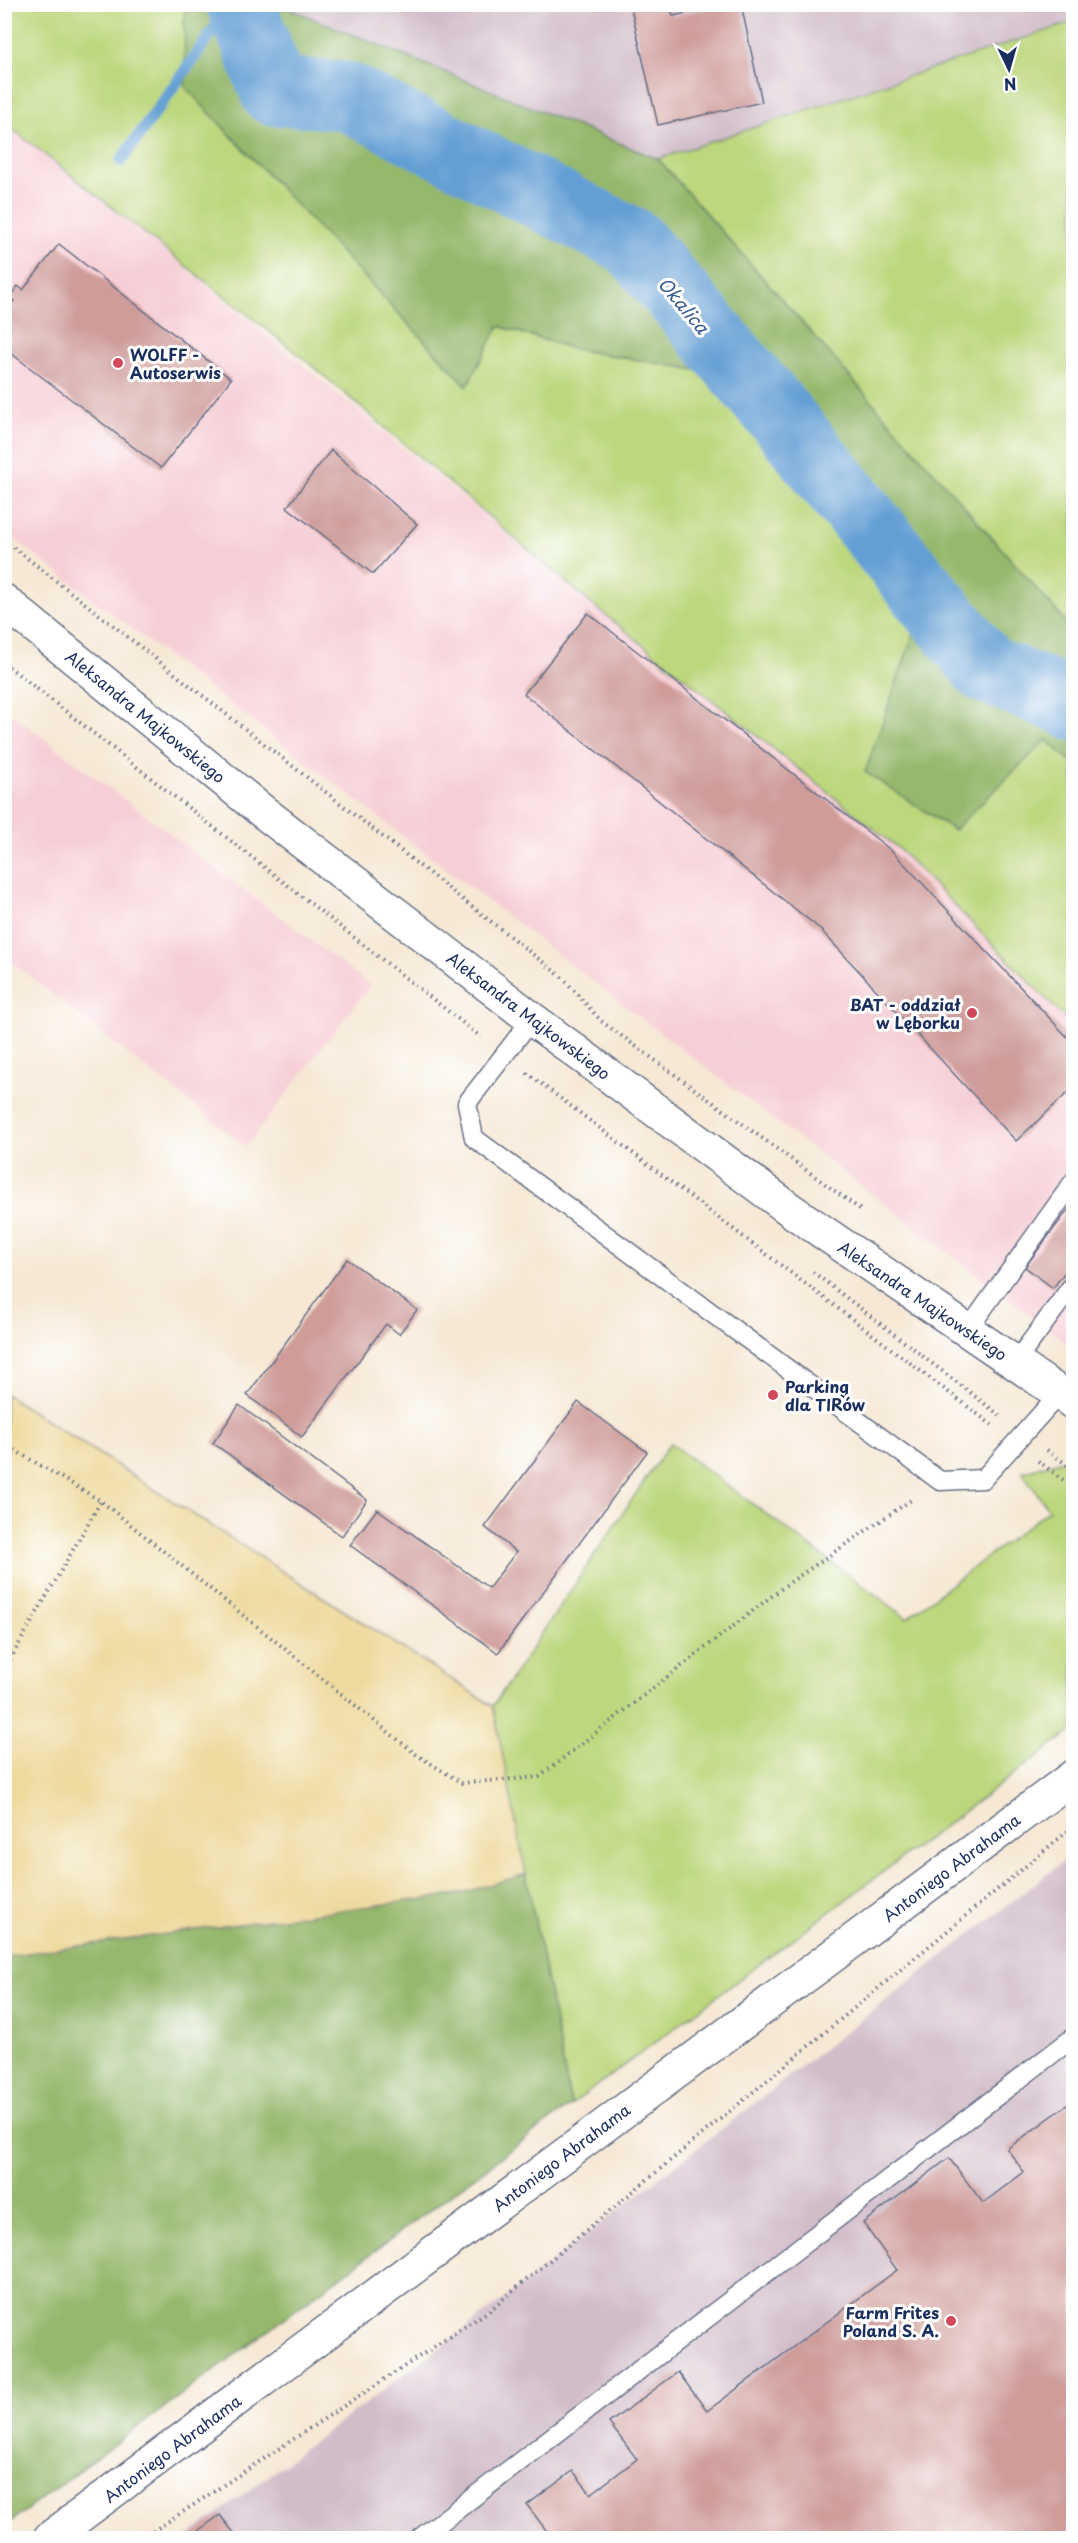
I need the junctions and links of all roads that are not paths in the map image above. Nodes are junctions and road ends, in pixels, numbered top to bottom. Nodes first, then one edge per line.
1 (4, 601) edge
2 (532, 1018) junction
3 (1074, 1180) edge
4 (1074, 1283) edge
5 (968, 1331) junction
6 (1015, 1363) junction
7 (1066, 1399) edge
8 (1074, 1776) edge
9 (1074, 2037) edge
10 (50, 2538) edge
11 (420, 2538) edge

1 - 2 street, Aleksandra Majkowskiego
2 - 5 street, Aleksandra Majkowskiego
2 - 7 lane
3 - 5 lane
4 - 6 lane
5 - 6 street, Aleksandra Majkowskiego
6 - 7 street, Aleksandra Majkowskiego
8 - 10 street, Antoniego Abrahama
9 - 11 lane

